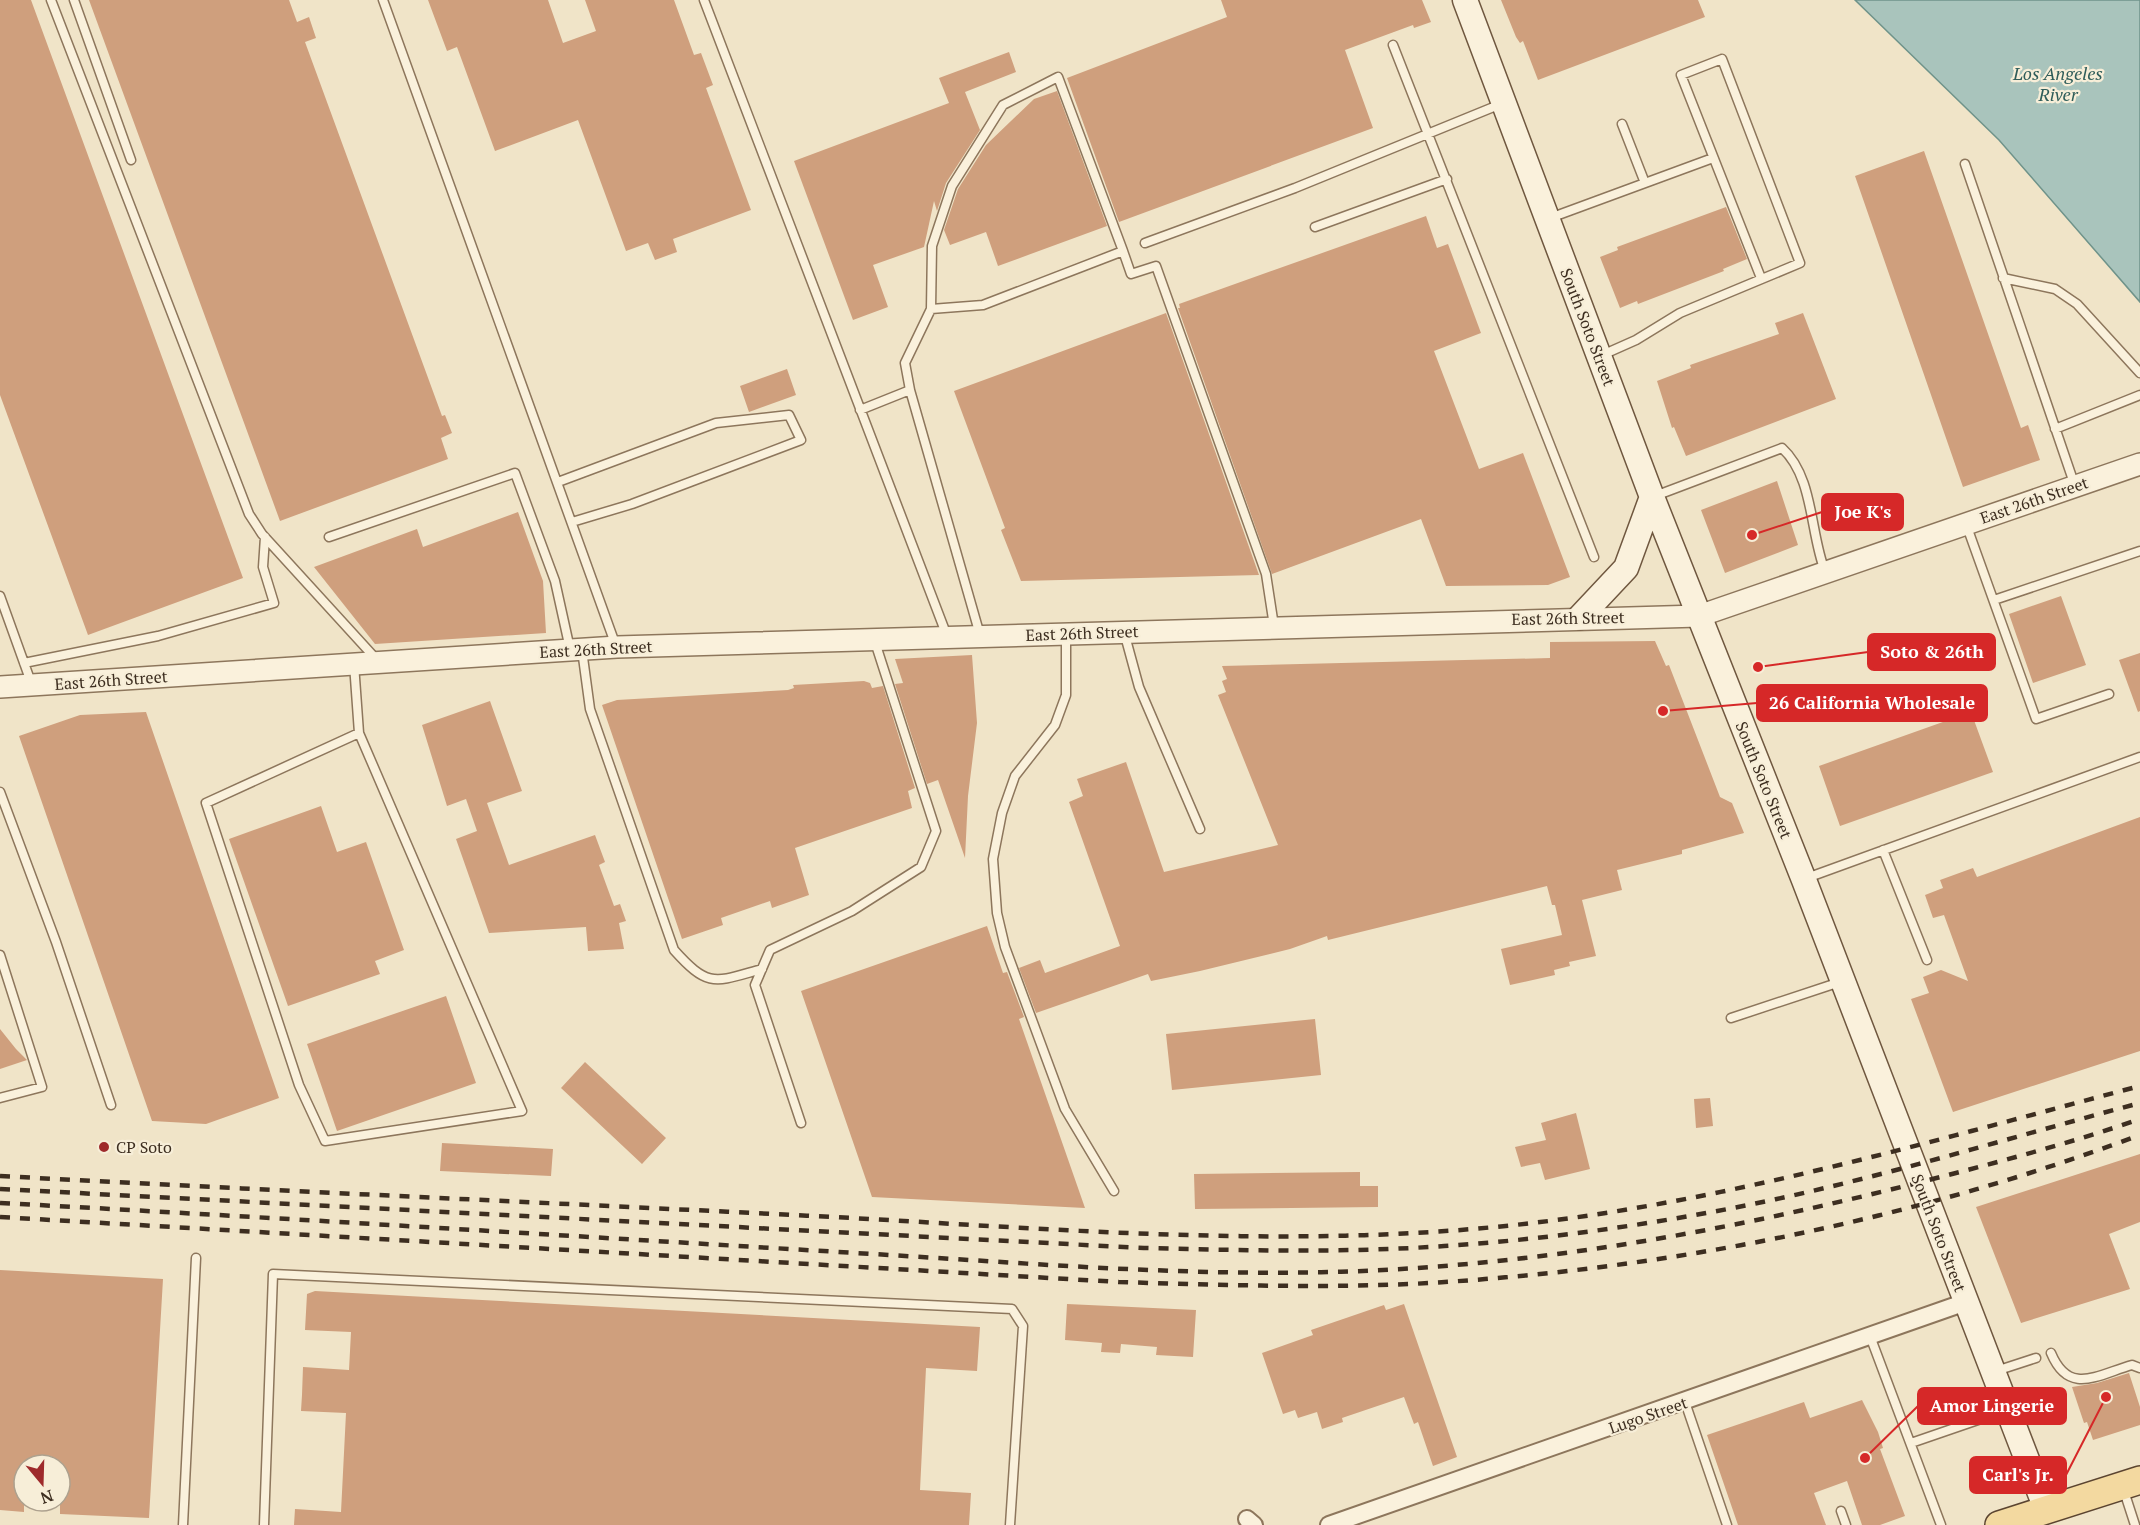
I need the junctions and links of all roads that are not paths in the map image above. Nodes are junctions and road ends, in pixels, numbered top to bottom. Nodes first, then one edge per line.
1 (51, 0) edge
2 (74, 0) edge
3 (383, 0) edge
4 (704, 0) edge
5 (1465, 0) edge
6 (1393, 45) dead end
7 (1504, 103) junction
8 (1622, 124) dead end
9 (1428, 133) junction
10 (1713, 158) junction
11 (131, 160) dead end
12 (1965, 164) dead end
13 (1447, 179) junction
14 (1645, 183) junction
15 (1548, 219) junction
16 (1315, 227) dead end
17 (1145, 243) dead end
18 (1123, 251) junction
19 (1761, 278) junction
20 (2003, 278) junction
21 (931, 309) junction
22 (1599, 356) junction
23 (2140, 373) edge
24 (910, 390) junction
25 (2140, 395) edge
26 (860, 410) junction
27 (2055, 429) junction
28 (2140, 464) edge
29 (558, 482) junction
30 (2075, 486) junction
31 (1652, 497) junction
32 (572, 522) junction
33 (1966, 524) junction
34 (265, 537) junction
35 (329, 537) dead end
36 (2140, 551) edge
37 (1594, 557) dead end
38 (1825, 572) junction
39 (0, 596) edge
40 (1994, 600) junction
41 (1699, 616) junction
42 (1580, 617) junction
43 (1274, 626) junction
44 (1124, 631) junction
45 (1066, 633) junction
46 (980, 636) junction
47 (947, 637) junction
48 (874, 639) junction
49 (617, 647) junction
50 (576, 649) junction
51 (379, 662) junction
52 (24, 663) junction
53 (354, 664) junction
54 (32, 685) junction
55 (0, 687) edge
56 (2109, 694) dead end
57 (359, 733) junction
58 (2140, 757) edge
59 (0, 792) edge
60 (1200, 830) dead end
61 (1883, 850) junction
62 (1804, 880) junction
63 (0, 954) edge
64 (1927, 960) dead end
65 (762, 969) junction
66 (1843, 981) junction
67 (1731, 1017) dead end
68 (0, 1098) edge
69 (111, 1105) dead end
70 (801, 1122) dead end
71 (1114, 1191) dead end
72 (196, 1258) dead end
73 (1966, 1302) junction
74 (1870, 1336) junction
75 (2051, 1353) dead end
76 (2036, 1358) dead end
77 (2140, 1368) edge
78 (1994, 1371) junction
79 (1685, 1402) junction
80 (2009, 1409) junction
81 (1911, 1443) junction
82 (2131, 1483) edge
83 (1841, 1511) dead end
84 (2049, 1517) edge
85 (183, 1525) edge
86 (264, 1525) edge
87 (1010, 1525) edge
88 (1329, 1525) edge
89 (1727, 1525) edge
90 (1846, 1525) edge
91 (1941, 1525) edge
92 (1998, 1525) edge
93 (2135, 1525) edge

1 - 34 lane
2 - 11 lane
3 - 29 lane
4 - 26 lane
5 - 7 main road, South Soto Street
6 - 9 lane
7 - 9 lane
7 - 15 main road, South Soto Street
8 - 14 lane
9 - 13 lane
9 - 17 lane
10 - 14 lane
10 - 19 lane
10 - 19 lane
12 - 20 lane
13 - 16 lane
13 - 37 lane
14 - 15 lane
15 - 22 main road, South Soto Street
18 - 21 lane
18 - 21 lane
18 - 43 lane
19 - 22 lane
20 - 23 lane
20 - 27 lane
21 - 24 lane
22 - 31 main road, South Soto Street
24 - 26 lane
24 - 46 lane
25 - 27 lane
26 - 47 lane
27 - 30 lane
28 - 30 street, East 26th Street
29 - 32 lane
29 - 32 lane
30 - 33 street, East 26th Street
31 - 38 lane
31 - 41 main road, South Soto Street
31 - 42 main road
32 - 49 lane
33 - 38 street, East 26th Street
33 - 40 lane
34 - 51 lane
34 - 52 lane
35 - 50 lane
36 - 40 lane
38 - 41 street, East 26th Street
39 - 52 lane
40 - 56 lane
41 - 42 street, East 26th Street
41 - 62 main road, South Soto Street
42 - 43 street, East 26th Street
43 - 44 street, East 26th Street
44 - 45 street, East 26th Street
44 - 60 lane
45 - 46 street, East 26th Street
45 - 71 lane
46 - 47 street, East 26th Street
47 - 48 street, East 26th Street
48 - 49 street, East 26th Street
48 - 65 lane
49 - 50 street, East 26th Street
50 - 51 street, East 26th Street
50 - 65 lane
51 - 53 street, East 26th Street
52 - 54 lane
53 - 54 street, East 26th Street
53 - 57 lane
54 - 55 street, East 26th Street
57 - 57 lane
58 - 61 lane
59 - 69 lane
61 - 62 lane
61 - 64 lane
62 - 66 main road, South Soto Street
63 - 68 lane
65 - 70 lane
66 - 67 lane
66 - 73 main road, South Soto Street
72 - 85 lane
73 - 74 street, Lugo Street
73 - 78 main road, South Soto Street
74 - 79 street, Lugo Street
74 - 81 lane
75 - 77 lane
76 - 78 lane
78 - 80 main road, South Soto Street
79 - 88 street, Lugo Street
79 - 89 lane
80 - 81 lane
80 - 84 main road, South Soto Street
81 - 91 lane
82 - 84 main road
82 - 93 lane
83 - 90 lane
84 - 92 main road
86 - 87 lane

